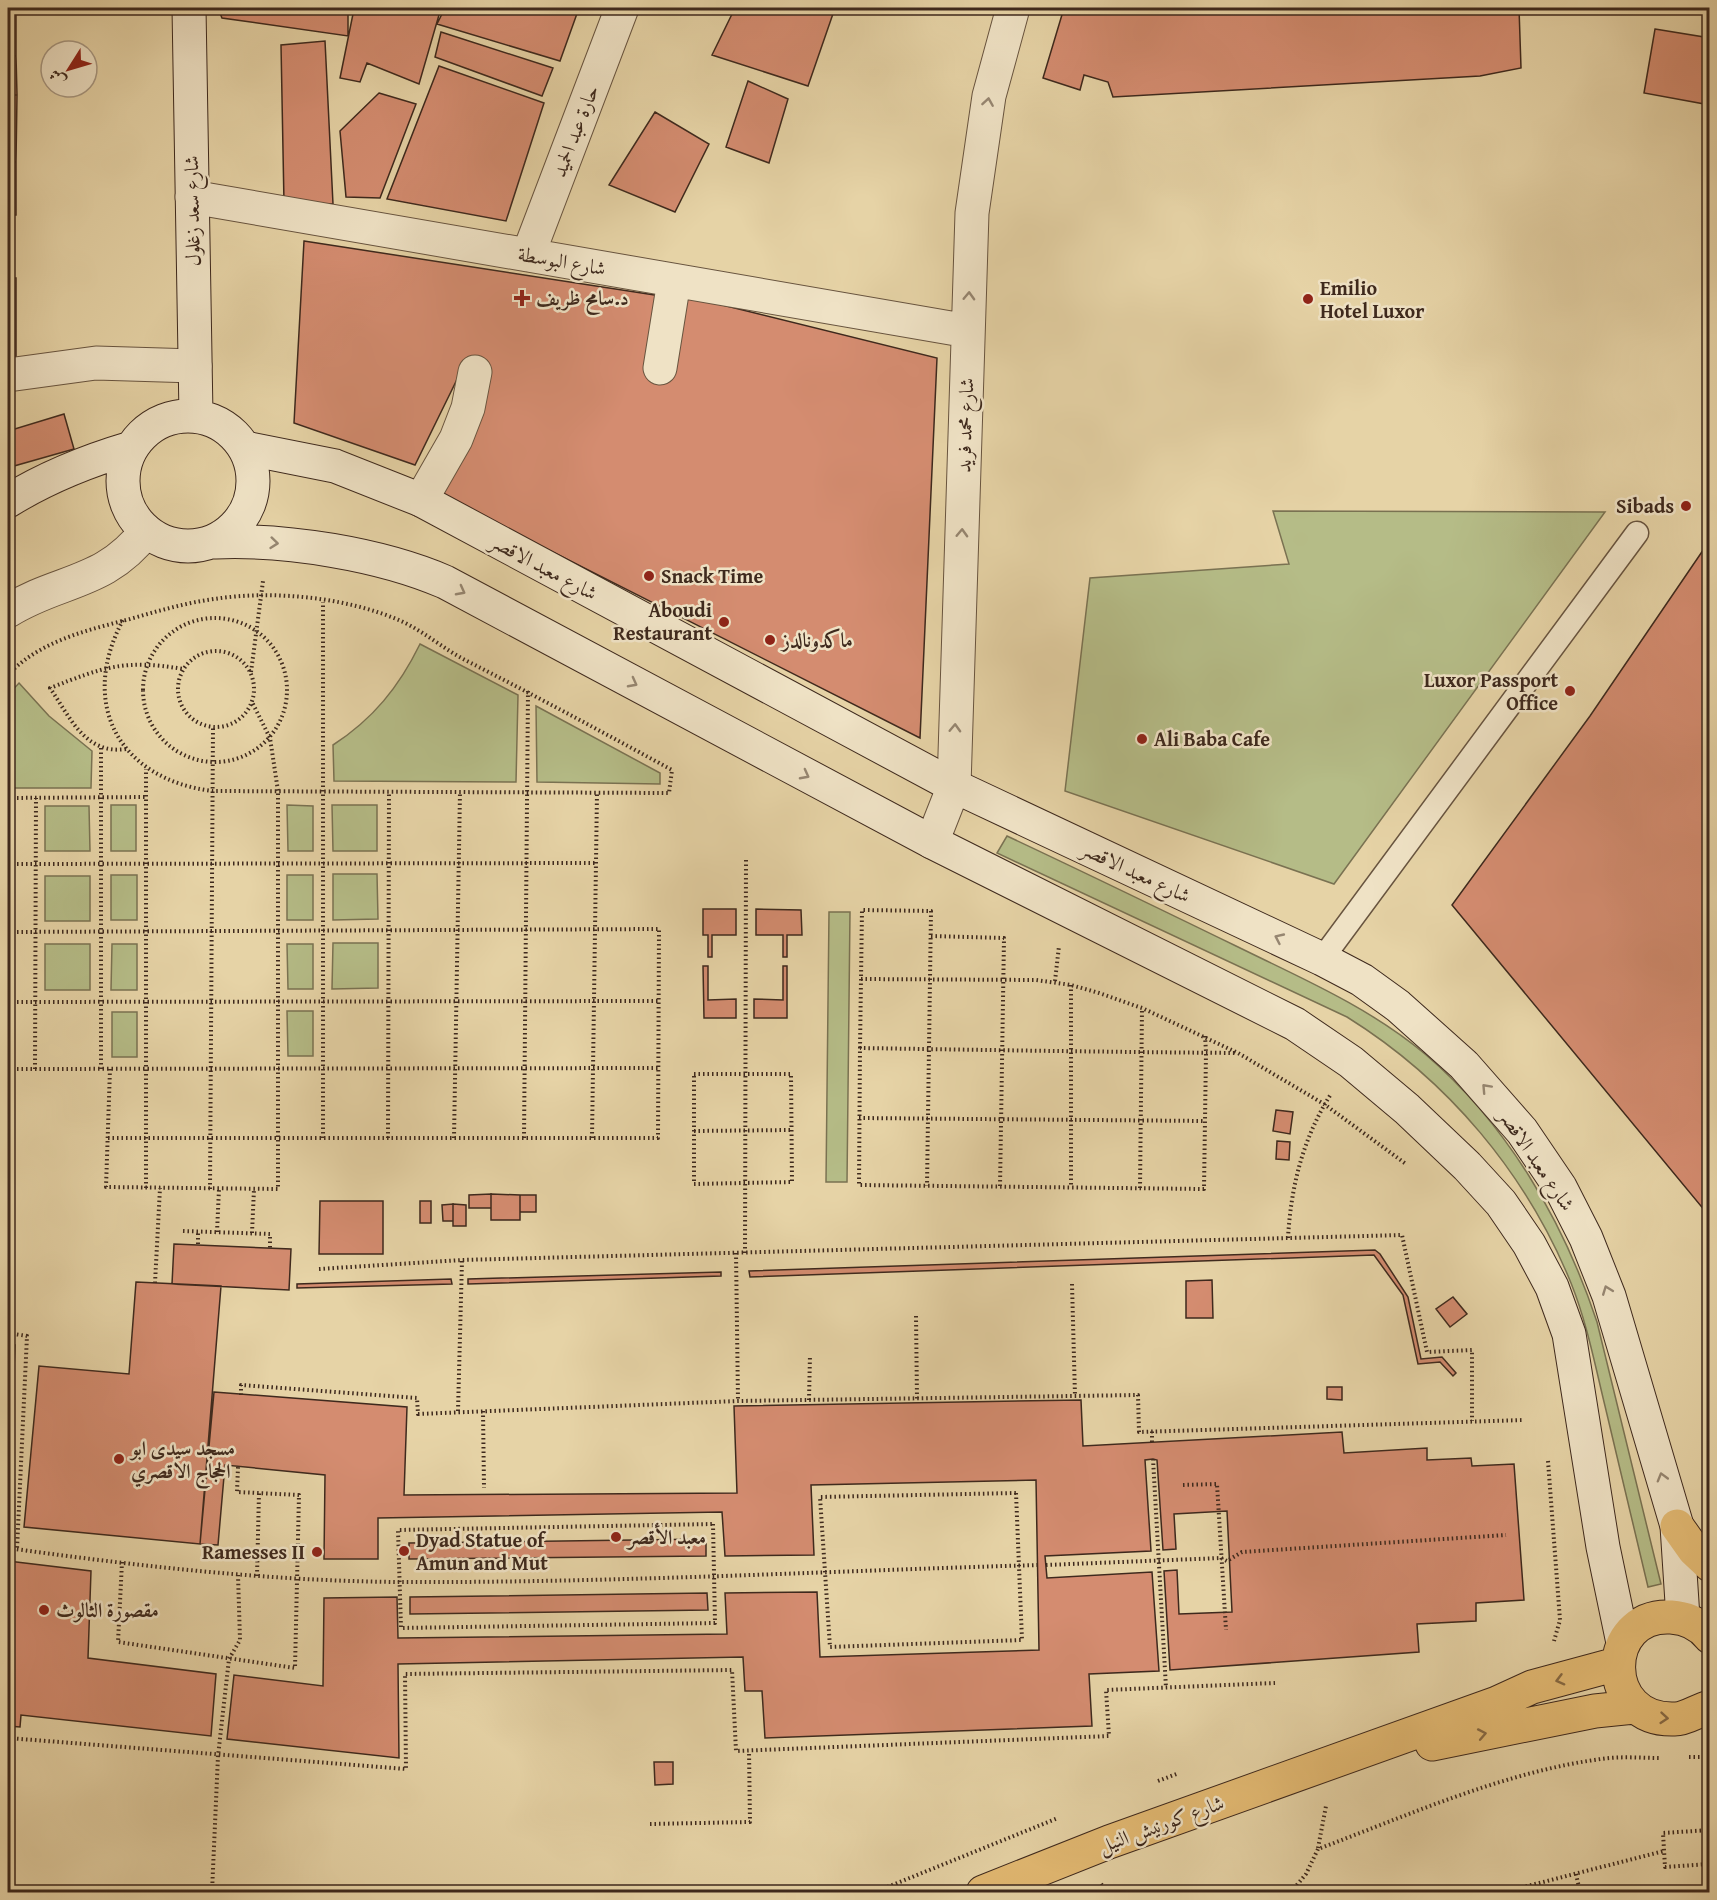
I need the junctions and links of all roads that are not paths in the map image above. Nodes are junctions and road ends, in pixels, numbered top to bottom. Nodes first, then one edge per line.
1 (189, 8) edge
2 (622, 8) edge
3 (1012, 8) edge
4 (192, 197) junction
5 (528, 255) junction
6 (674, 281) junction
7 (968, 331) junction
8 (195, 366) junction
9 (660, 368) dead end
10 (475, 372) dead end
11 (8, 375) edge
12 (196, 415) junction
13 (131, 448) junction
14 (245, 448) junction
15 (421, 500) junction
16 (8, 501) edge
17 (146, 531) junction
18 (1637, 533) dead end
19 (215, 542) junction
20 (8, 611) edge
21 (954, 786) junction
22 (932, 842) junction
23 (1322, 958) junction
24 (1677, 1526) junction
25 (1710, 1565) edge
26 (1701, 1628) edge
27 (1620, 1654) junction
28 (1706, 1705) edge
29 (1634, 1707) junction
30 (1342, 1759) junction
31 (983, 1893) edge

1 - 4 main road, شارع سعد زغلول
2 - 5 main road, حارة عبد الحميد
7 -> 3 main road, شارع محمد فريد
4 - 5 main road, شارع البوسطة
4 - 8 main road, شارع سعد زغلول
5 - 6 main road, شارع البوسطة
6 - 7 main road, شارع البوسطة
6 - 9 main road
21 -> 7 main road, شارع محمد فريد
8 - 11 main road
8 - 12 main road, شارع سعد زغلول
10 - 15 main road
12 - 13 main road
12 - 14 main road
13 - 16 main road
13 - 17 main road
14 - 15 main road, شارع معبد الاقصر
14 - 19 main road
15 - 21 main road, شارع معبد الاقصر
17 - 19 main road
17 - 20 main road
18 - 23 lane
19 -> 22 main road
21 - 22 main road, شارع محمد فريد
23 -> 21 main road, شارع معبد الاقصر
22 - 27 main road
24 -> 23 main road, شارع معبد الاقصر
24 - 25 main road
24 - 26 main road, شارع معبد الاقصر
26 - 27 main road, شارع كورنيش النيل
27 - 29 main road
27 -> 30 main road, شارع كورنيش النيل
29 -> 28 main road, شارع كورنيش النيل
30 -> 29 main road, شارع كورنيش النيل
30 - 31 main road, شارع كورنيش النيل

